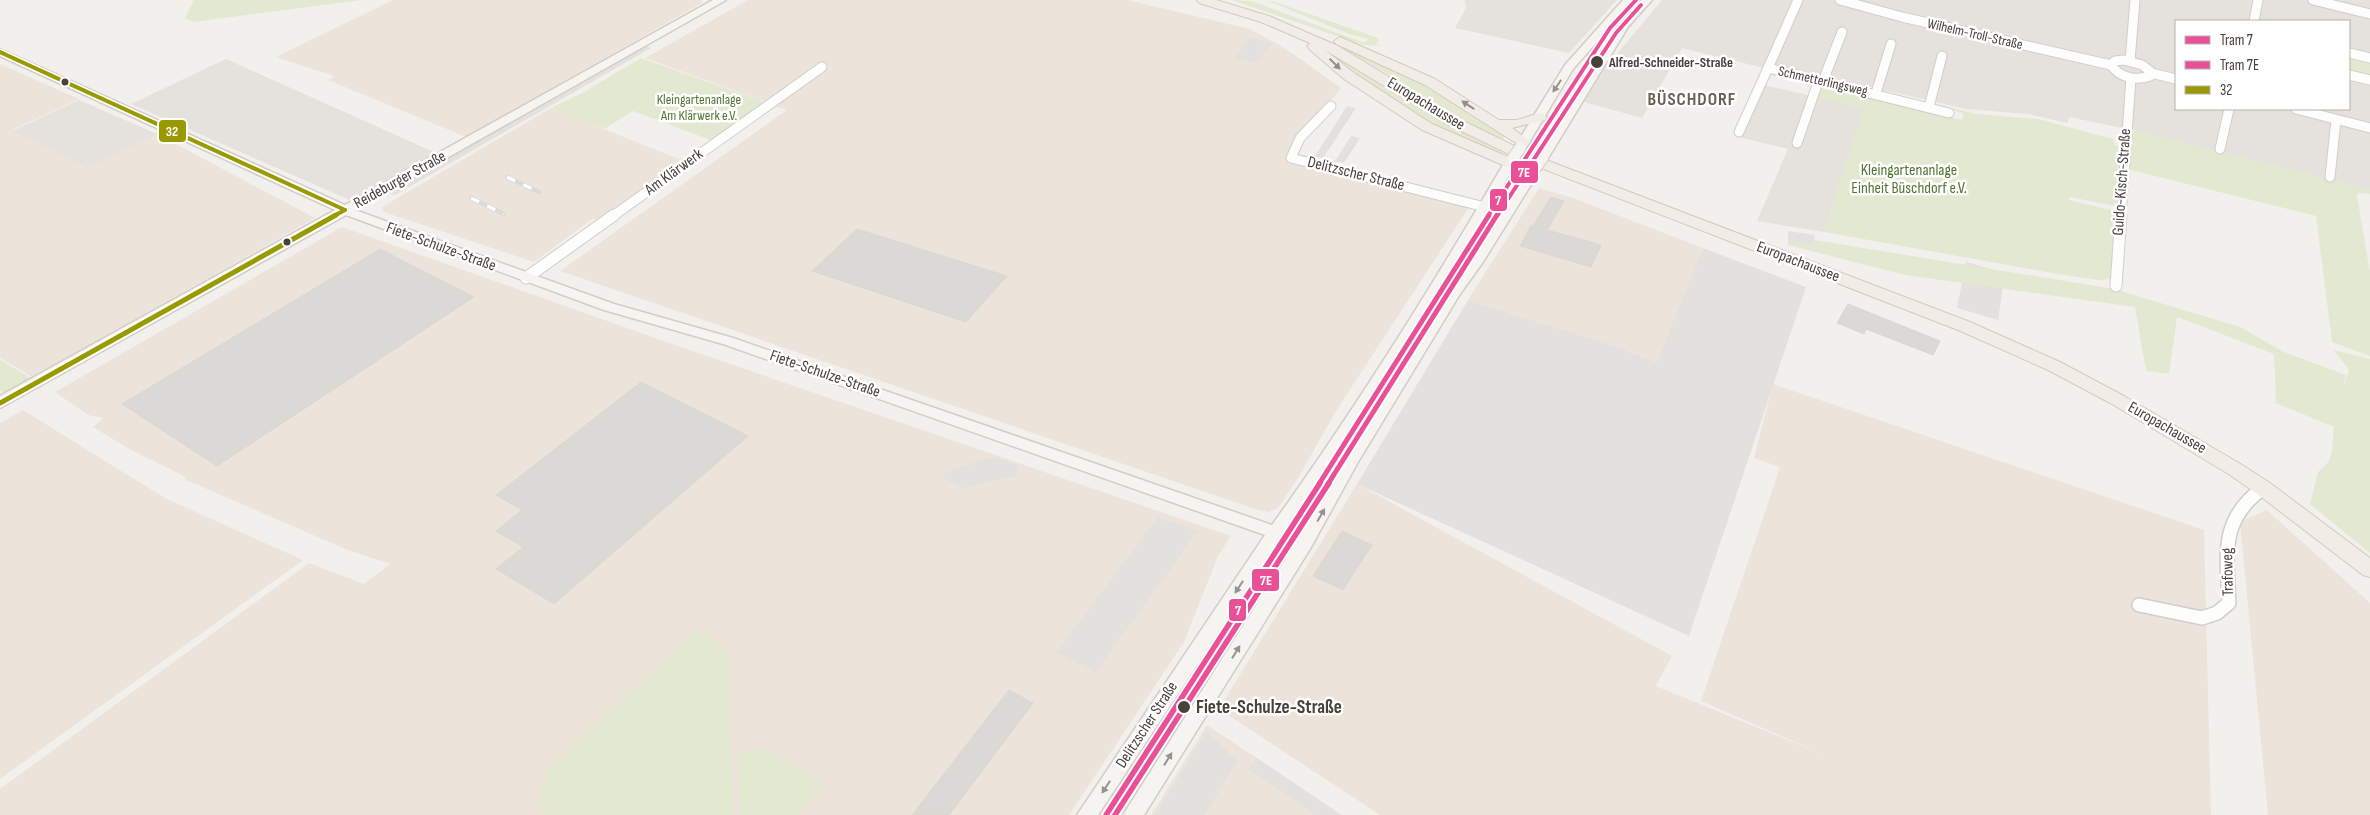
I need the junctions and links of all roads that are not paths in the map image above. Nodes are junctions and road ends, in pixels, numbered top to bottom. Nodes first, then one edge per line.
1 (720, 0) edge
2 (1203, 0) edge
3 (1629, 0) edge
4 (1647, 0) edge
5 (1798, 0) edge
6 (1840, 0) edge
7 (2135, 0) edge
8 (2258, 0) edge
9 (2313, 0) edge
10 (2370, 14) edge
11 (2254, 20) edge
12 (1282, 25) junction
13 (1842, 32) dead end
14 (1891, 44) dead end
15 (0, 52) edge
16 (2350, 53) edge
17 (1942, 56) dead end
18 (2370, 58) edge
19 (2130, 61) junction
20 (2111, 65) junction
21 (822, 67) dead end
22 (1768, 68) junction
23 (2151, 73) junction
24 (2350, 74) edge
25 (2131, 78) junction
26 (2175, 80) edge
27 (2370, 80) edge
28 (1823, 81) junction
29 (1876, 94) junction
30 (1331, 106) dead end
31 (1929, 107) junction
32 (2229, 110) edge
33 (2301, 110) edge
34 (1949, 113) dead end
35 (1540, 117) junction
36 (2336, 120) junction
37 (1497, 124) junction
38 (2370, 128) edge
39 (1739, 132) dead end
40 (1797, 143) dead end
41 (2220, 149) dead end
42 (1517, 153) junction
43 (1539, 162) junction
44 (2330, 177) dead end
45 (1486, 207) junction
46 (345, 210) junction
47 (1772, 252) junction
48 (526, 278) junction
49 (2116, 286) dead end
50 (0, 403) edge
51 (2263, 488) junction
52 (1276, 533) junction
53 (1304, 544) junction
54 (2370, 569) edge
55 (2139, 605) dead end
56 (1087, 815) edge
57 (1132, 815) edge

1 - 46 street, Reideburger Straße
2 - 12 main road, Europachaussee
3 -> 35 street, Delitzscher Straße
4 - 43 street
5 - 22 street, Schmetterlingsweg
6 - 20 street, Wilhelm-Troll-Straße
7 - 19 street
8 - 11 street
9 - 10 street
37 -> 12 main road
12 -> 42 main road
12 - 47 main road, Europachaussee
13 - 28 street
14 - 29 street
15 - 46 street, Fiete-Schulze-Straße
16 - 18 street
17 - 31 street
19 - 20 street
19 - 23 street
20 - 25 street
21 - 48 street, Am Klärwerk
22 - 28 street, Schmetterlingsweg
22 - 39 street
23 - 25 street
23 - 26 street
24 - 27 street
25 - 49 street, Guido-Kisch-Straße
28 - 29 street, Schmetterlingsweg
28 - 40 street
29 - 31 street, Schmetterlingsweg
30 - 45 street, Delitzscher Straße
31 - 34 street, Schmetterlingsweg
32 - 41 street
33 - 36 street
35 - 37 main road
35 - 42 street, Delitzscher Straße
36 - 38 street
36 - 44 street
37 - 42 main road
42 - 43 street
42 - 43 street
42 - 45 street, Delitzscher Straße
43 - 47 main road
43 - 47 main road
53 -> 43 street
45 - 52 street, Delitzscher Straße
46 - 48 street, Fiete-Schulze-Straße
46 - 50 street, Reideburger Straße
47 - 51 main road, Europachaussee
48 - 52 street, Fiete-Schulze-Straße
51 - 54 main road, Europachaussee
51 - 55 street, Trafoweg
52 - 53 street, Fiete-Schulze-Straße
52 -> 56 street, Delitzscher Straße
57 -> 53 street

